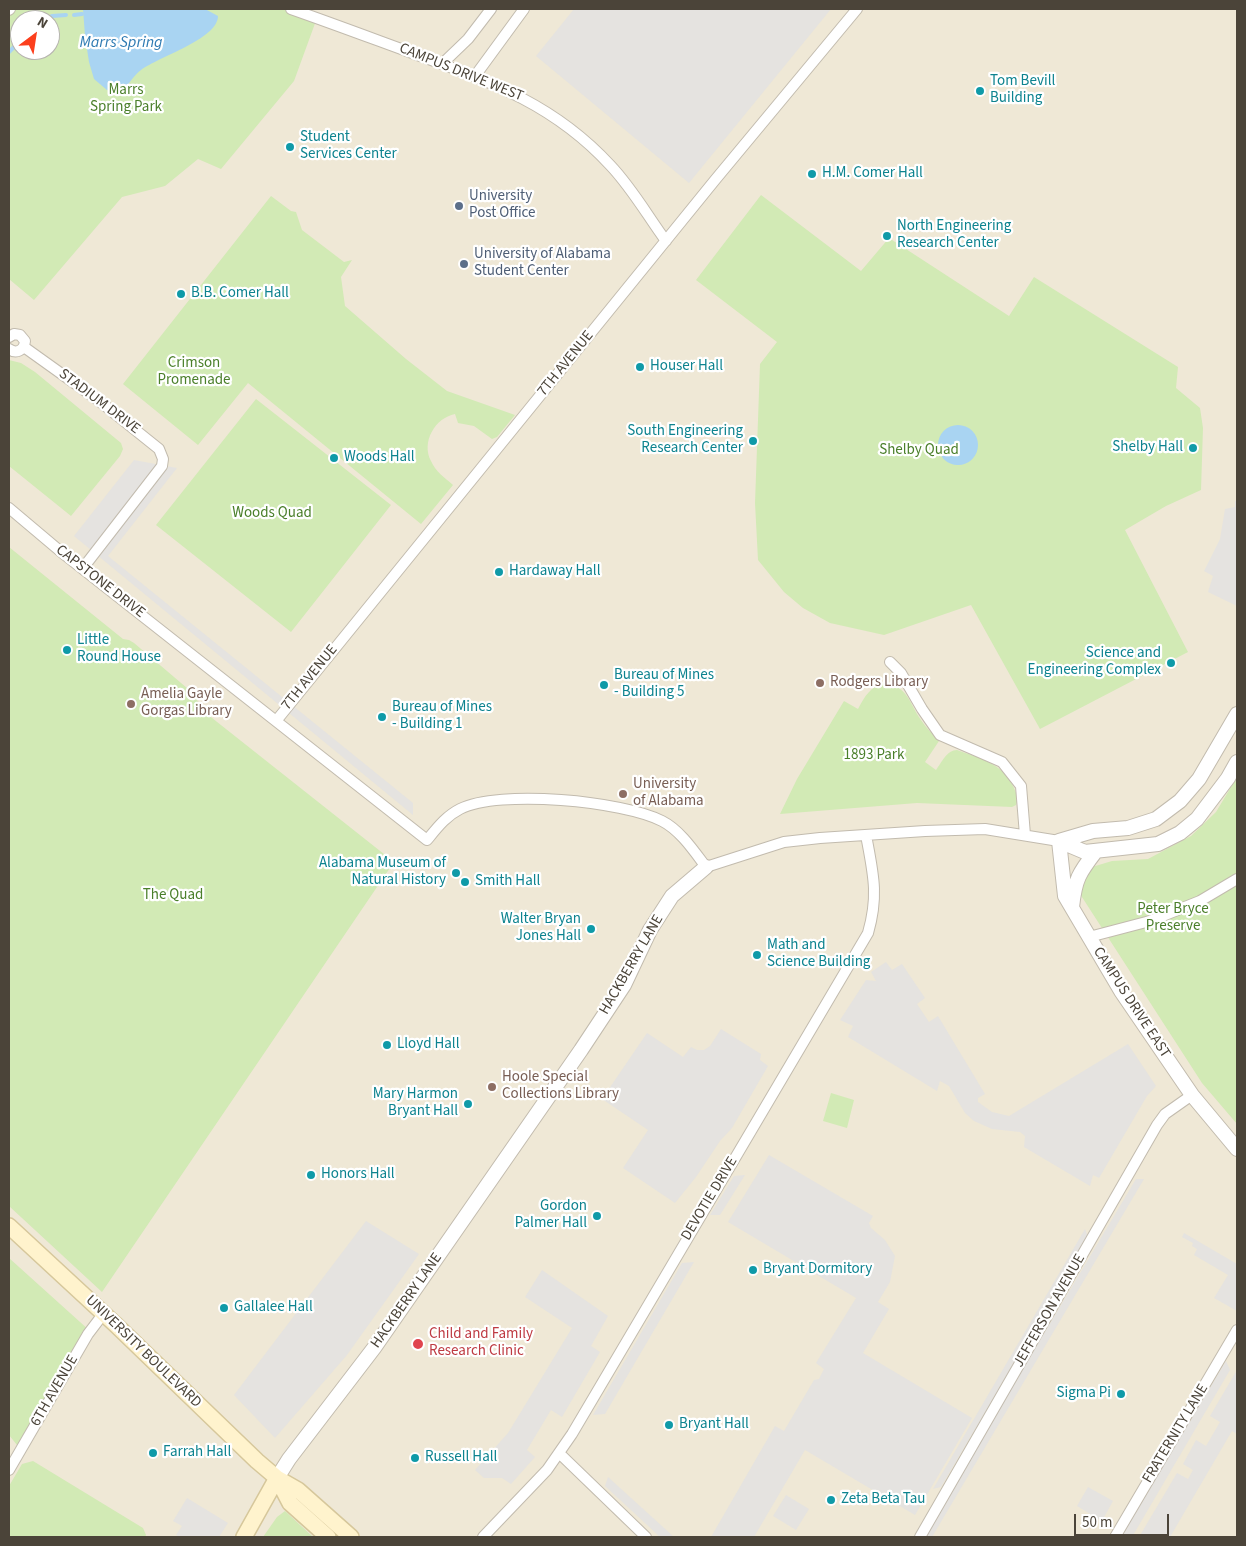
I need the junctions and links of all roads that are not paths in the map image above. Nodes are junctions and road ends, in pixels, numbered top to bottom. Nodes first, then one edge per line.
1 (291, 9) edge
2 (491, 9) edge
3 (524, 9) edge
4 (857, 9) edge
5 (443, 64) junction
6 (475, 76) junction
7 (666, 241) junction
8 (9, 337) edge
9 (24, 347) junction
10 (9, 349) edge
11 (9, 508) edge
12 (83, 568) junction
13 (890, 662) dead end
14 (1237, 714) edge
15 (276, 721) junction
16 (1237, 762) edge
17 (866, 835) junction
18 (1025, 835) junction
19 (1059, 841) junction
20 (1096, 851) junction
21 (706, 867) junction
22 (1237, 879) edge
23 (1072, 908) junction
24 (1089, 937) junction
25 (1192, 1095) junction
26 (1237, 1149) edge
27 (9, 1226) edge
28 (104, 1313) junction
29 (1237, 1330) edge
30 (559, 1453) junction
31 (9, 1470) edge
32 (277, 1478) junction
33 (244, 1537) edge
34 (328, 1537) edge
35 (351, 1537) edge
36 (483, 1537) edge
37 (646, 1537) edge
38 (920, 1537) edge
39 (1115, 1537) edge

1 - 5 street, CAMPUS DRIVE WEST
2 - 5 street
3 - 6 street
4 - 7 street, 7TH AVENUE
5 - 6 street, CAMPUS DRIVE WEST
6 - 7 street, CAMPUS DRIVE WEST
7 - 15 street, 7TH AVENUE
8 - 9 street, STADIUM DRIVE
9 - 10 street
9 - 12 street, STADIUM DRIVE
11 - 12 street, CAPSTONE DRIVE
12 - 15 street, CAPSTONE DRIVE
13 - 18 street
14 - 19 street, HACKBERRY LANE
15 - 21 street, CAPSTONE DRIVE
16 - 20 street, HACKBERRY LANE
17 - 18 street, HACKBERRY LANE
17 - 21 street, HACKBERRY LANE
17 - 30 street, DEVOTIE DRIVE
18 - 19 street, HACKBERRY LANE
19 - 20 street, HACKBERRY LANE
19 - 23 street, CAMPUS DRIVE EAST
20 - 23 street
21 - 32 street, HACKBERRY LANE
22 - 24 street
23 - 24 street, CAMPUS DRIVE EAST
24 - 25 street, CAMPUS DRIVE EAST
25 - 26 street, CAMPUS DRIVE EAST
25 - 38 street, JEFFERSON AVENUE
27 - 28 main road, UNIVERSITY BOULEVARD
28 - 31 street, 6TH AVENUE
28 - 32 main road, UNIVERSITY BOULEVARD
29 - 39 street, FRATERNITY LANE
30 - 36 street, DEVOTIE DRIVE
30 - 37 street
32 - 33 main road, HACKBERRY LANE
32 - 34 main road, UNIVERSITY BOULEVARD
32 - 35 main road, UNIVERSITY BOULEVARD

